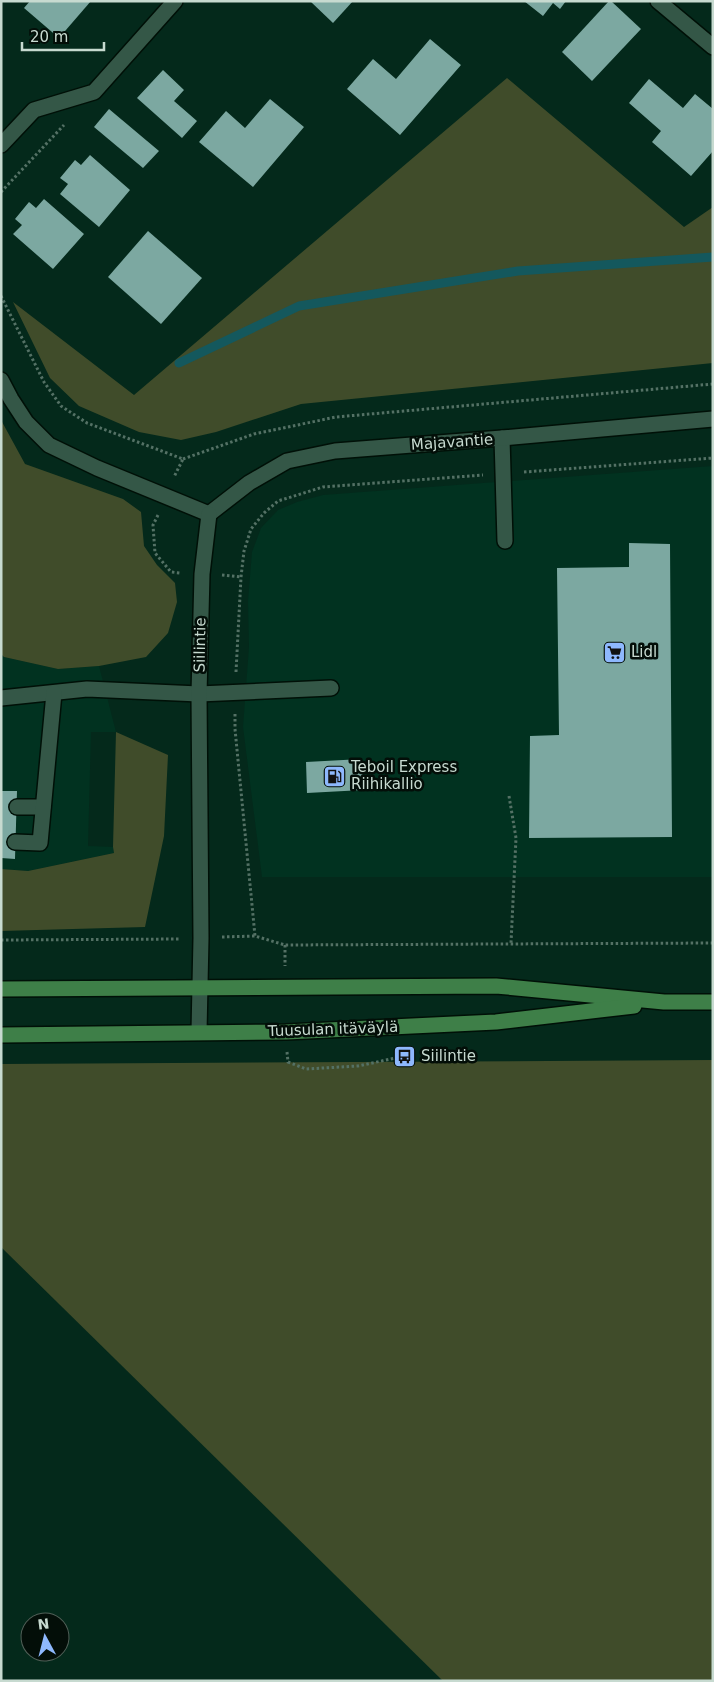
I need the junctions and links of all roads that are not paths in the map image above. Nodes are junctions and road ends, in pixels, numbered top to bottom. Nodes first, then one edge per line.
1 (175, 1) edge
2 (658, 1) edge
3 (713, 47) edge
4 (1, 145) edge
5 (1, 380) edge
6 (713, 419) edge
7 (502, 438) junction
8 (209, 514) junction
9 (505, 541) dead end
10 (331, 688) dead end
11 (54, 693) junction
12 (199, 694) junction
13 (1, 698) edge
14 (16, 807) dead end
15 (43, 807) junction
16 (15, 842) dead end
17 (200, 988) junction
18 (1, 989) edge
19 (664, 1002) junction
20 (713, 1002) edge
21 (199, 1032) junction
22 (1, 1035) edge

1 - 4 street
2 - 3 street
5 - 8 street
6 - 7 street, Majavantie
7 - 8 street, Majavantie
7 - 9 street
8 - 12 street, Siilintie
10 - 12 street
11 - 12 street
11 - 13 street
11 - 15 street
12 - 17 street, Siilintie
14 - 15 street
15 - 16 street
17 - 18 main road, Tuusulan itäväylä
17 - 19 main road, Tuusulan itäväylä
17 - 21 street, Siilintie
19 - 20 main road, Tuusulan itäväylä
19 - 21 main road, Tuusulan itäväylä
21 - 22 main road, Tuusulan itäväylä

